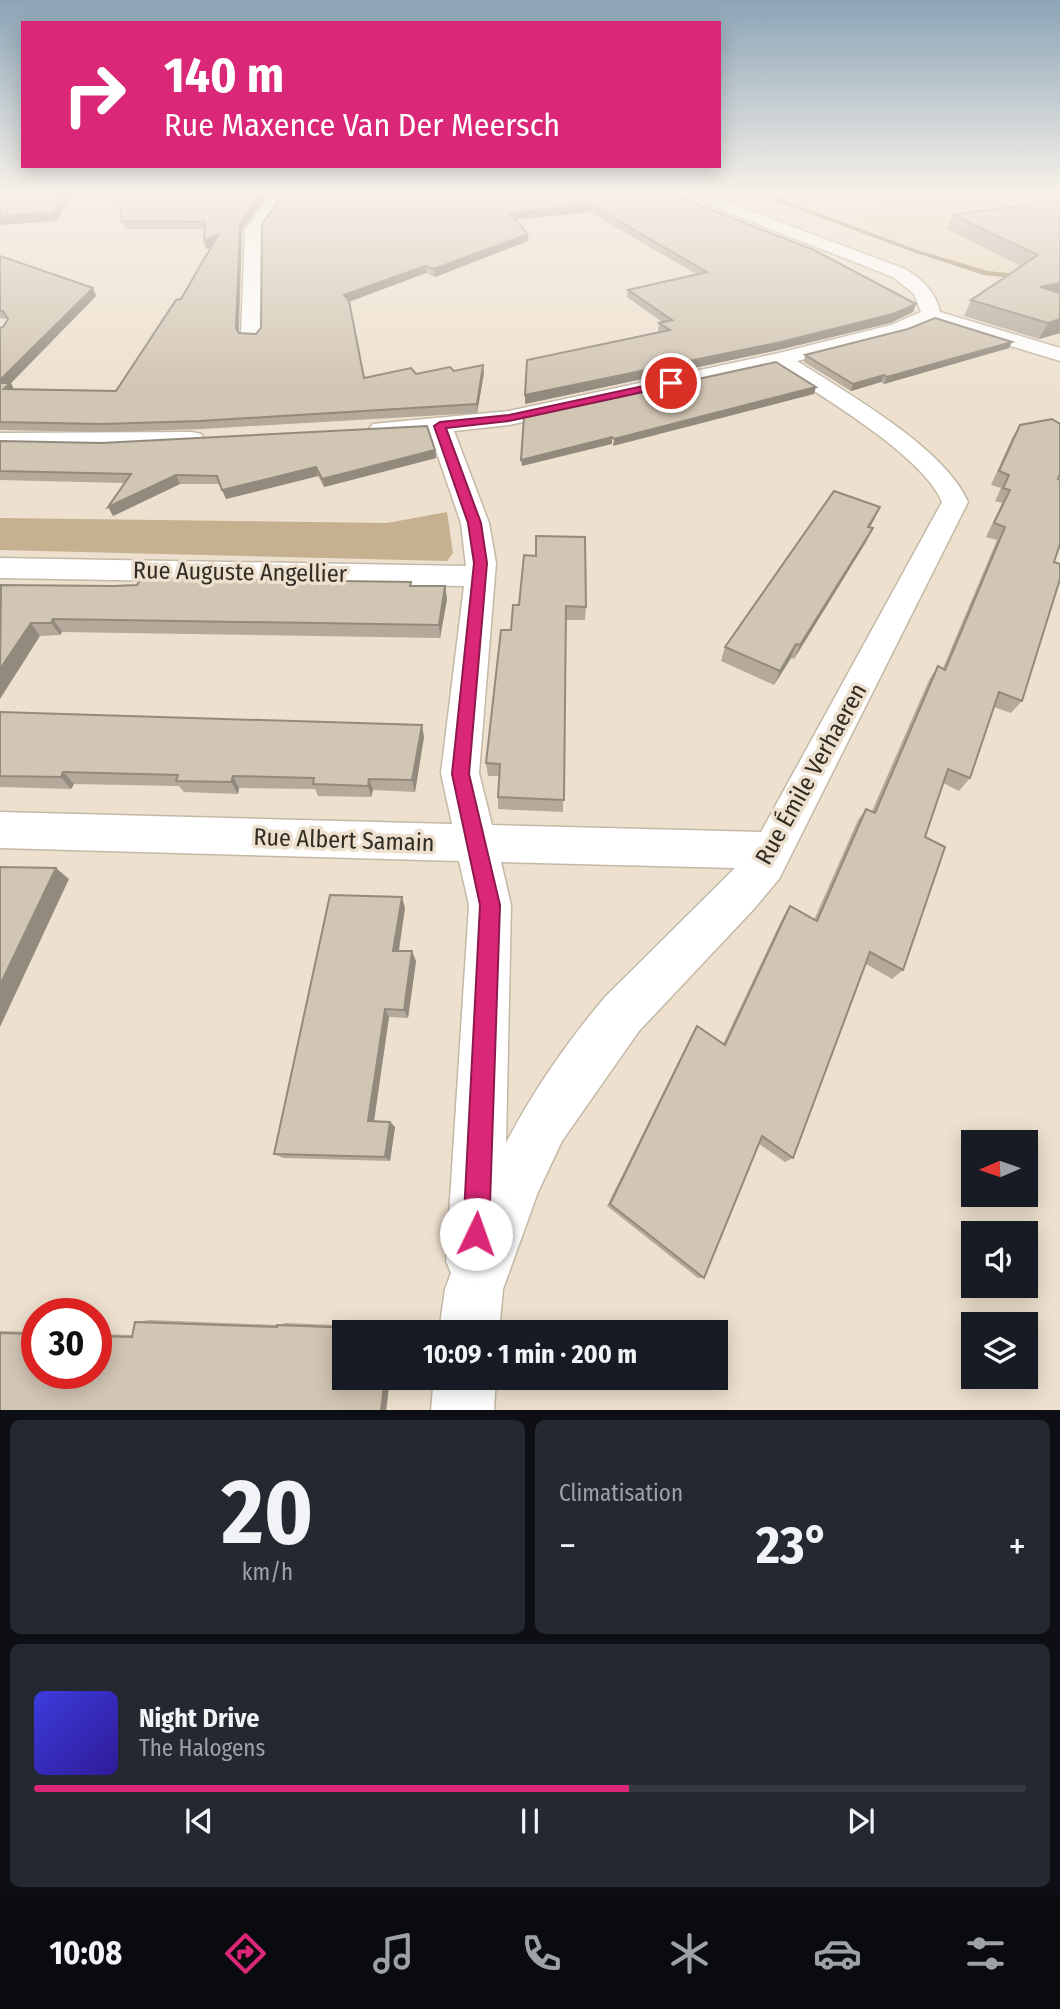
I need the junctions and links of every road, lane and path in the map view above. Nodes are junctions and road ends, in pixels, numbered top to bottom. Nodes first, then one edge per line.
1 (252, 259) edge
2 (863, 259) edge
3 (931, 315) junction
4 (251, 336) edge
5 (1060, 355) edge
6 (779, 359) junction
7 (440, 426) junction
8 (356, 430) edge
9 (216, 438) edge
10 (0, 440) edge
11 (0, 568) edge
12 (481, 576) junction
13 (0, 830) edge
14 (476, 844) junction
15 (773, 850) junction
16 (474, 1289) junction
17 (471, 1320) edge
18 (464, 1390) edge
19 (462, 1410) edge

1 - 4 street
2 - 3 street
3 - 5 street
3 - 6 street
6 - 7 street
6 - 15 street, Rue Émile Verhaeren
7 - 8 street
7 - 12 street
9 - 10 street
11 - 12 street, Rue Auguste Angellier
12 - 14 street
13 - 14 street, Rue Albert Samain
14 - 15 street, Rue Albert Samain
14 - 16 street
15 - 16 street, Rue Émile Verhaeren
16 - 17 street, Rue Émile Verhaeren
18 - 19 street

